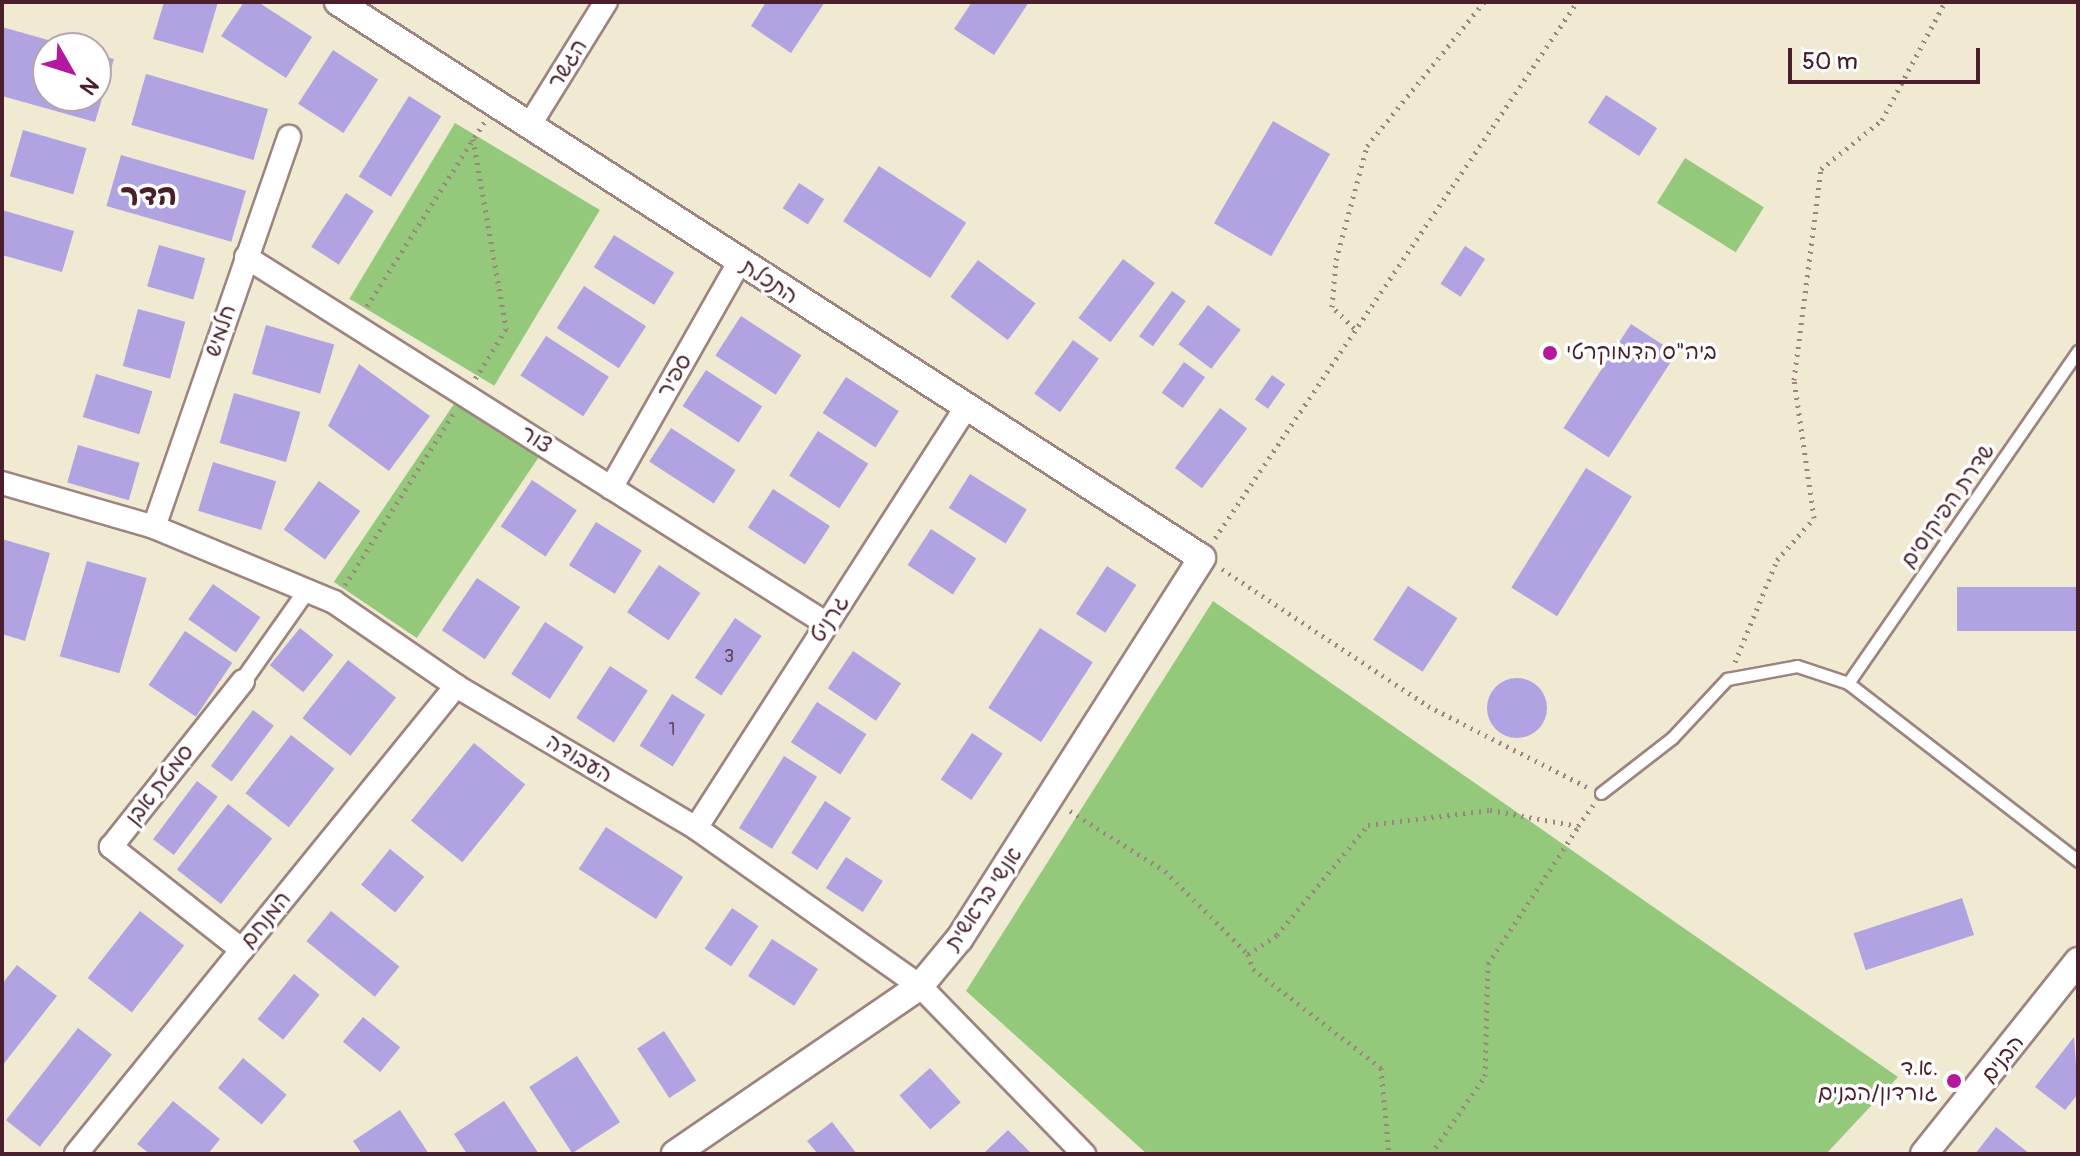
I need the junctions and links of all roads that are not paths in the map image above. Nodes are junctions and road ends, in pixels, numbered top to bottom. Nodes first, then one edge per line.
1 (338, 2) edge
2 (606, 2) edge
3 (529, 126) junction
4 (289, 137) dead end
5 (246, 257) junction
6 (739, 263) junction
7 (2078, 351) edge
8 (964, 410) junction
9 (2, 483) edge
10 (611, 488) junction
11 (154, 527) junction
12 (1202, 558) joint
13 (308, 589) junction
14 (827, 624) junction
15 (243, 681) joint
16 (1848, 683) junction
17 (456, 686) junction
18 (1601, 793) road end
19 (696, 828) junction
20 (2078, 861) edge
21 (242, 950) junction
22 (2078, 961) edge
23 (920, 986) junction
24 (76, 1154) edge
25 (675, 1154) edge
26 (1084, 1154) edge
27 (1924, 1154) edge

1 - 3 street, התכלת
2 - 3 street, הגשר
3 - 6 street, התכלת
4 - 5 street, חלמיש
5 - 10 street, צור
5 - 11 street, חלמיש
6 - 8 street, התכלת
6 - 10 street, ספיר
7 - 16 lane, שדרת הפיקוסים
8 - 12 street, התכלת
8 - 14 street, גרניט
9 - 11 street, העבודה
10 - 14 street, צור
11 - 13 street, העבודה
12 - 23 street, אנשי בראשית
13 - 15 street, סמטת אבן
13 - 17 street, העבודה
14 - 19 street, גרניט
15 - 21 street, סמטת אבן
16 - 18 lane
16 - 20 lane
17 - 19 street, העבודה
17 - 21 street, המנחם
19 - 23 street, העבודה
21 - 24 street, המנחם
22 - 27 street, הבנים
23 - 25 street, אנשי בראשית
23 - 26 street, העבודה

